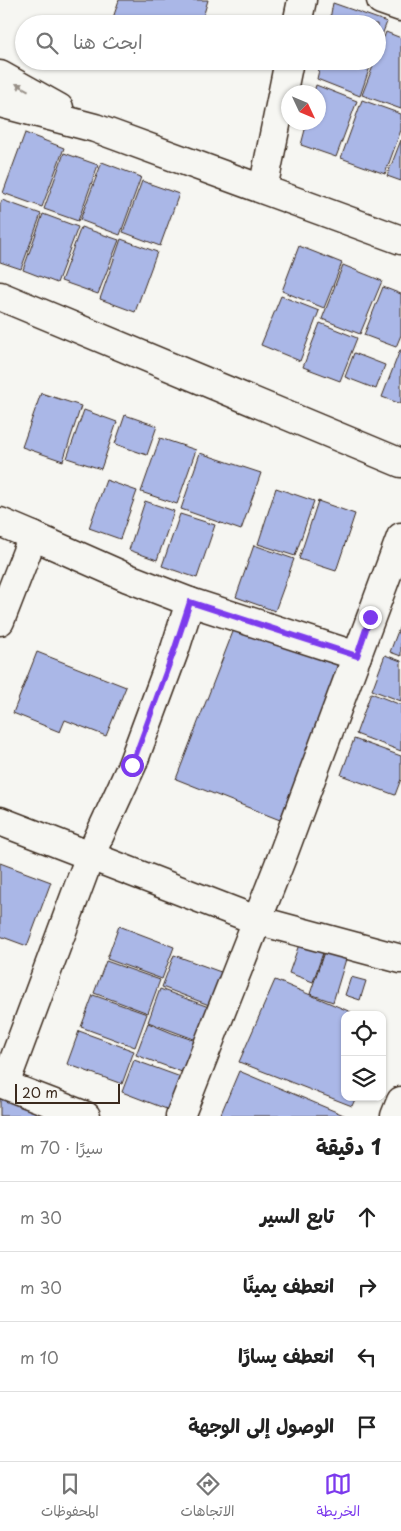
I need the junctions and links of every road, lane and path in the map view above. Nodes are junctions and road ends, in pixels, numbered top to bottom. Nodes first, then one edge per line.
1 (302, 0) edge
2 (382, 0) edge
3 (401, 7) edge
4 (299, 15) edge
5 (287, 70) edge
6 (0, 75) edge
7 (0, 103) edge
8 (95, 128) junction
9 (262, 189) junction
10 (401, 240) edge
11 (0, 296) edge
12 (401, 463) edge
13 (0, 522) edge
14 (33, 536) junction
15 (401, 537) edge
16 (190, 602) junction
17 (0, 621) edge
18 (357, 656) junction
19 (0, 821) edge
20 (90, 856) junction
21 (256, 920) junction
22 (401, 959) edge
23 (3, 1084) edge
24 (401, 1101) edge
25 (86, 1116) edge
26 (180, 1116) edge
27 (395, 1116) edge

1 - 4 street
2 - 3 street
5 - 9 street
8 -> 6 street
7 - 8 street
8 - 9 street
9 - 10 street
11 - 12 street
13 - 14 street
14 - 16 street
14 - 17 street
15 - 18 street
16 - 18 street
16 - 20 street
18 - 21 street
19 - 20 street
20 - 21 street
20 - 23 street
21 - 22 street
21 - 26 street
23 - 25 street
24 - 27 street

